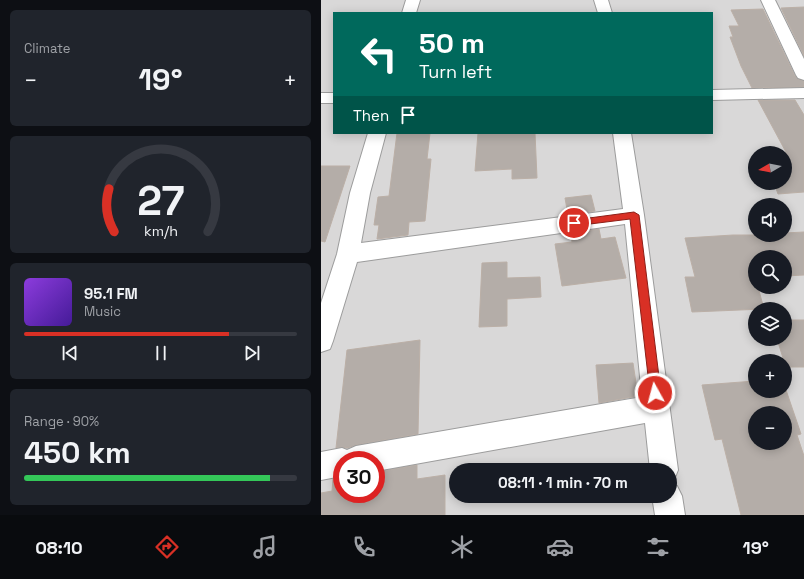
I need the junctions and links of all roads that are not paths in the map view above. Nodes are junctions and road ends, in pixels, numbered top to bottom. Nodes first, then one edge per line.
1 (413, 0) edge
2 (601, 0) edge
3 (768, 0) edge
4 (409, 12) edge
5 (605, 12) edge
6 (799, 53) edge
7 (804, 75) edge
8 (804, 93) edge
9 (713, 95) edge
10 (321, 98) edge
11 (333, 98) edge
12 (377, 134) edge
13 (622, 134) edge
14 (634, 215) junction
15 (348, 254) junction
16 (321, 341) edge
17 (657, 408) junction
18 (385, 455) edge
19 (663, 463) edge
20 (333, 464) edge
21 (321, 466) edge
22 (668, 503) edge
23 (670, 515) edge

1 - 4 street
2 - 5 street
3 - 6 street
6 - 7 street
8 - 9 street
10 - 11 street
12 - 15 street
13 - 14 street
14 - 15 street
14 - 17 street
15 - 16 street
17 - 18 street
17 - 19 street
20 - 21 street
22 - 23 street

